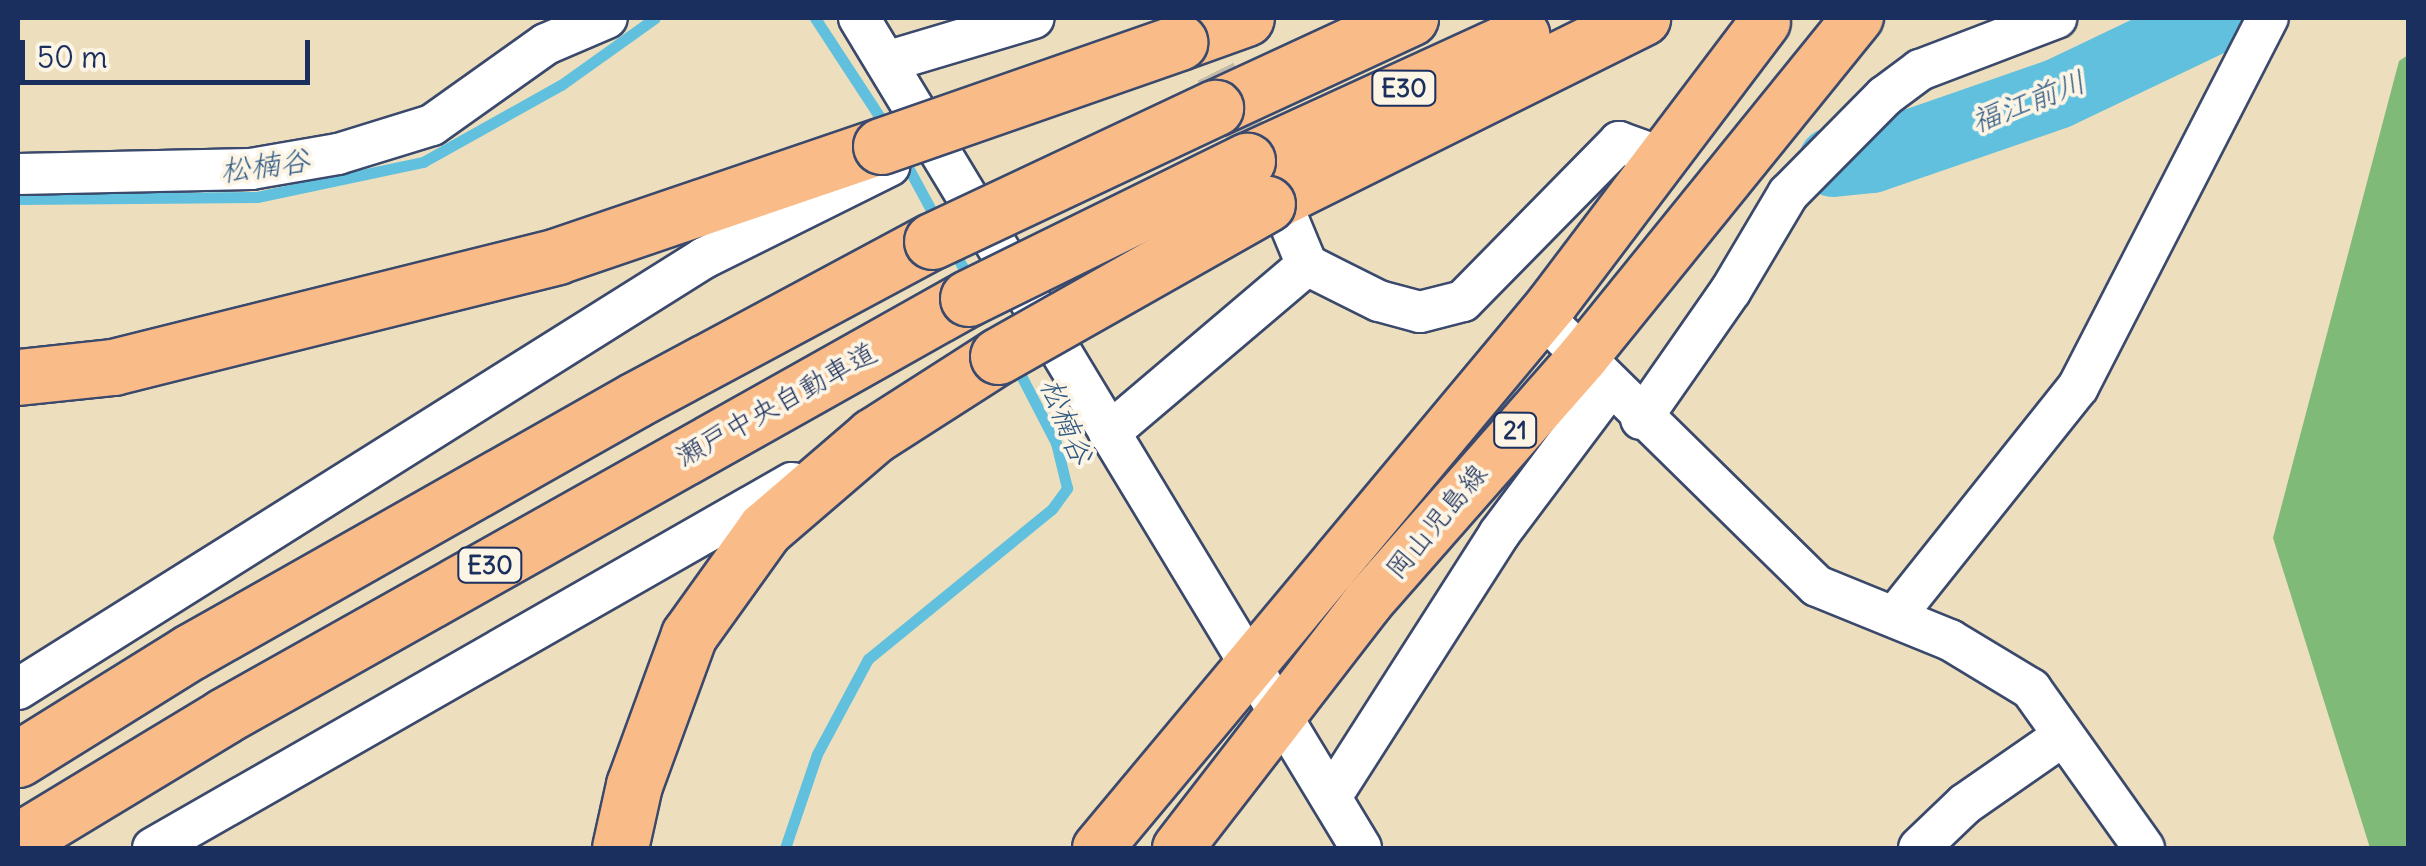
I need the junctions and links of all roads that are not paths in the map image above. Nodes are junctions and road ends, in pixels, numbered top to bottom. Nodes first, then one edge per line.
1 (606, 18) edge
2 (859, 18) edge
3 (1034, 18) edge
4 (1246, 18) edge
5 (1410, 18) edge
6 (1561, 18) edge
7 (1642, 18) edge
8 (1858, 18) edge
9 (2056, 18) edge
10 (2268, 18) edge
11 (1765, 22) dead end
12 (886, 62) junction
13 (885, 156) junction
14 (1662, 158) junction
15 (18, 174) edge
16 (1267, 194) junction
17 (1307, 266) junction
18 (1542, 316) junction
19 (1596, 372) junction
20 (18, 377) edge
21 (1641, 418) junction
22 (1109, 433) junction
23 (873, 436) junction
24 (1896, 615) junction
25 (1250, 661) junction
26 (18, 690) edge
27 (1284, 717) junction
28 (2063, 736) junction
29 (18, 758) edge
30 (1331, 796) junction
31 (18, 841) edge
32 (153, 848) edge
33 (620, 848) edge
34 (1098, 848) edge
35 (1178, 848) edge
36 (1361, 848) edge
37 (1919, 848) edge
38 (2144, 848) edge

1 - 15 street
2 - 12 street
3 - 12 street
4 - 13 highway, bridge
5 - 29 highway, E30, bridge
6 - 16 highway, 瀬戸中央自動車道 / E30
7 - 16 highway
8 - 19 main road, 岡山児島線 / 21
9 - 21 street
10 - 24 street
11 - 14 main road, 岡山児島線 / 21
12 - 22 street
13 - 20 highway
13 - 26 street
14 - 17 street
14 - 18 main road, 岡山児島線 / 21
16 - 17 street
16 - 23 highway, bridge
16 - 31 highway, 瀬戸中央自動車道 / E30, bridge
17 - 22 street
18 - 19 street
18 - 25 main road, 岡山児島線 / 21
19 - 21 street
19 - 27 main road, 岡山児島線 / 21
19 - 30 street
21 - 24 street
22 - 25 street
23 - 32 street
23 - 33 highway
24 - 28 street
25 - 27 street
25 - 34 main road, 岡山児島線 / 21
27 - 30 street
27 - 35 main road, 岡山児島線 / 21
28 - 37 street
28 - 38 street
30 - 36 street

